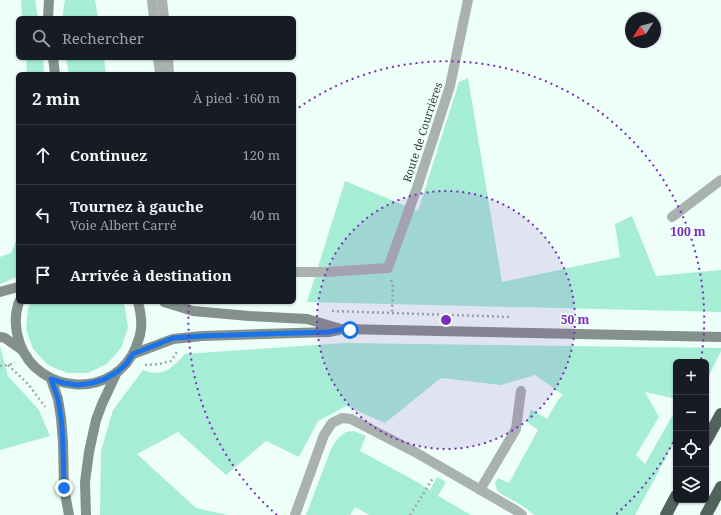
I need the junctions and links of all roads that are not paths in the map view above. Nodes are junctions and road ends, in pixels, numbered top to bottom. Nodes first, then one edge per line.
1 (49, 0) edge
2 (152, 0) edge
3 (162, 0) edge
4 (468, 0) edge
5 (48, 16) edge
6 (154, 16) edge
7 (164, 16) edge
8 (53, 60) edge
9 (158, 60) edge
10 (168, 60) edge
11 (55, 72) edge
12 (160, 72) edge
13 (169, 72) edge
14 (721, 180) edge
15 (672, 216) dead end
16 (296, 272) edge
17 (16, 288) edge
18 (0, 292) edge
19 (18, 304) edge
20 (138, 304) edge
21 (170, 304) edge
22 (343, 329) junction
23 (0, 337) edge
24 (721, 337) edge
25 (22, 350) junction
26 (133, 354) junction
27 (117, 372) junction
28 (51, 379) junction
29 (522, 391) dead end
30 (721, 414) edge
31 (709, 436) edge
32 (721, 487) edge
33 (480, 490) junction
34 (673, 502) edge
35 (69, 515) edge
36 (86, 515) edge
37 (295, 515) edge
38 (522, 515) edge
39 (666, 515) edge
40 (706, 515) edge

1 - 5 main road
2 - 6 street
3 - 7 street
4 - 16 street, Route de Courrières
8 - 11 main road
9 - 12 street
10 - 13 street
14 - 15 street
17 - 18 main road
19 - 25 main road
20 - 26 main road
21 - 22 main road
22 - 24 main road
22 - 26 main road
23 - 25 main road
25 - 28 main road
26 - 27 main road
27 - 28 main road
27 - 36 main road
28 - 35 main road
29 - 33 street
30 - 31 highway
32 - 40 highway
33 - 37 street
33 - 38 street
34 - 39 highway

